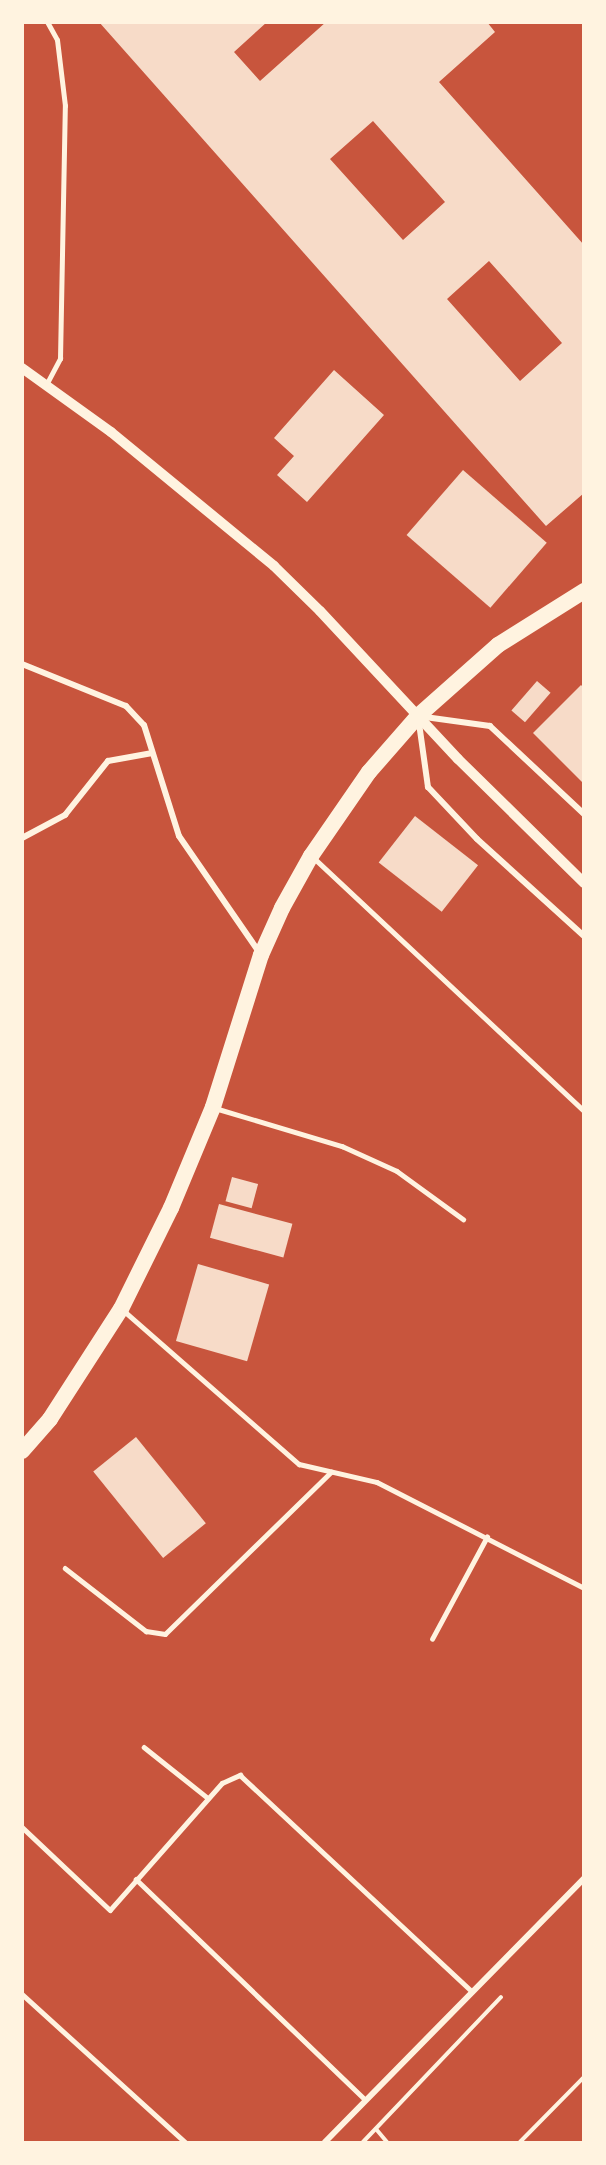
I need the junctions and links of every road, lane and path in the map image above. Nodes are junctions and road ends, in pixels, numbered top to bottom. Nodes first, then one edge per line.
1 (47, 22) edge
2 (22, 368) edge
3 (46, 385) junction
4 (584, 591) edge
5 (22, 664) edge
6 (418, 716) junction
7 (152, 753) junction
8 (584, 814) edge
9 (22, 838) edge
10 (311, 856) junction
11 (584, 883) edge
12 (584, 936) edge
13 (261, 955) junction
14 (213, 1107) junction
15 (584, 1111) edge
16 (463, 1219) dead end
17 (122, 1309) junction
18 (22, 1451) edge
19 (331, 1472) junction
20 (487, 1537) junction
21 (65, 1568) dead end
22 (584, 1588) edge
23 (432, 1639) dead end
24 (144, 1747) dead end
25 (208, 1798) junction
26 (22, 1827) edge
27 (584, 1878) edge
28 (136, 1879) junction
29 (472, 1991) junction
30 (504, 1993) dead end
31 (22, 1994) edge
32 (584, 2077) edge
33 (365, 2099) junction
34 (376, 2129) junction
35 (185, 2142) edge
36 (326, 2142) edge
37 (363, 2142) edge
38 (387, 2142) edge
39 (520, 2142) edge

1 - 3 lane
2 - 3 street
3 - 6 street
4 - 6 highway
5 - 7 street
6 - 8 street
6 - 10 highway
6 - 11 street
6 - 12 street
7 - 9 street
7 - 13 street
10 - 13 highway
10 - 15 lane
13 - 14 highway
14 - 16 lane
14 - 17 highway
17 - 18 highway
17 - 19 lane
19 - 20 lane
19 - 21 lane
20 - 22 lane
20 - 23 lane
24 - 25 lane
25 - 28 lane
25 - 29 lane
26 - 28 lane
27 - 29 street
28 - 33 lane
29 - 33 street
30 - 34 path
31 - 35 lane
32 - 39 path
33 - 36 street
34 - 37 path
34 - 38 path

